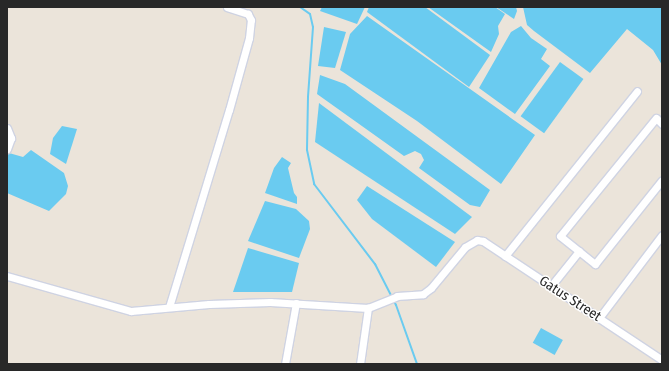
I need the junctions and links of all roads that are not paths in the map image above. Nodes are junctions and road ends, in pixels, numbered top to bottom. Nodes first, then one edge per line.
1 (227, 7) edge
2 (637, 91) dead end
3 (662, 124) edge
4 (7, 128) edge
5 (7, 149) edge
6 (662, 180) edge
7 (662, 235) edge
8 (579, 251) junction
9 (505, 256) junction
10 (7, 276) edge
11 (552, 286) junction
12 (296, 304) junction
13 (169, 307) junction
14 (368, 308) junction
15 (599, 318) junction
16 (662, 360) edge
17 (285, 364) edge
18 (360, 364) edge

1 - 13 street
2 - 9 street
3 - 8 street
4 - 5 street
6 - 8 street
7 - 15 street
8 - 11 street
9 - 11 street, Gatus Street
9 - 14 street, Gatus Street
10 - 13 street
11 - 15 street, Gatus Street
12 - 13 street
12 - 14 street
12 - 17 street
14 - 18 street
15 - 16 street, Gatus Street

